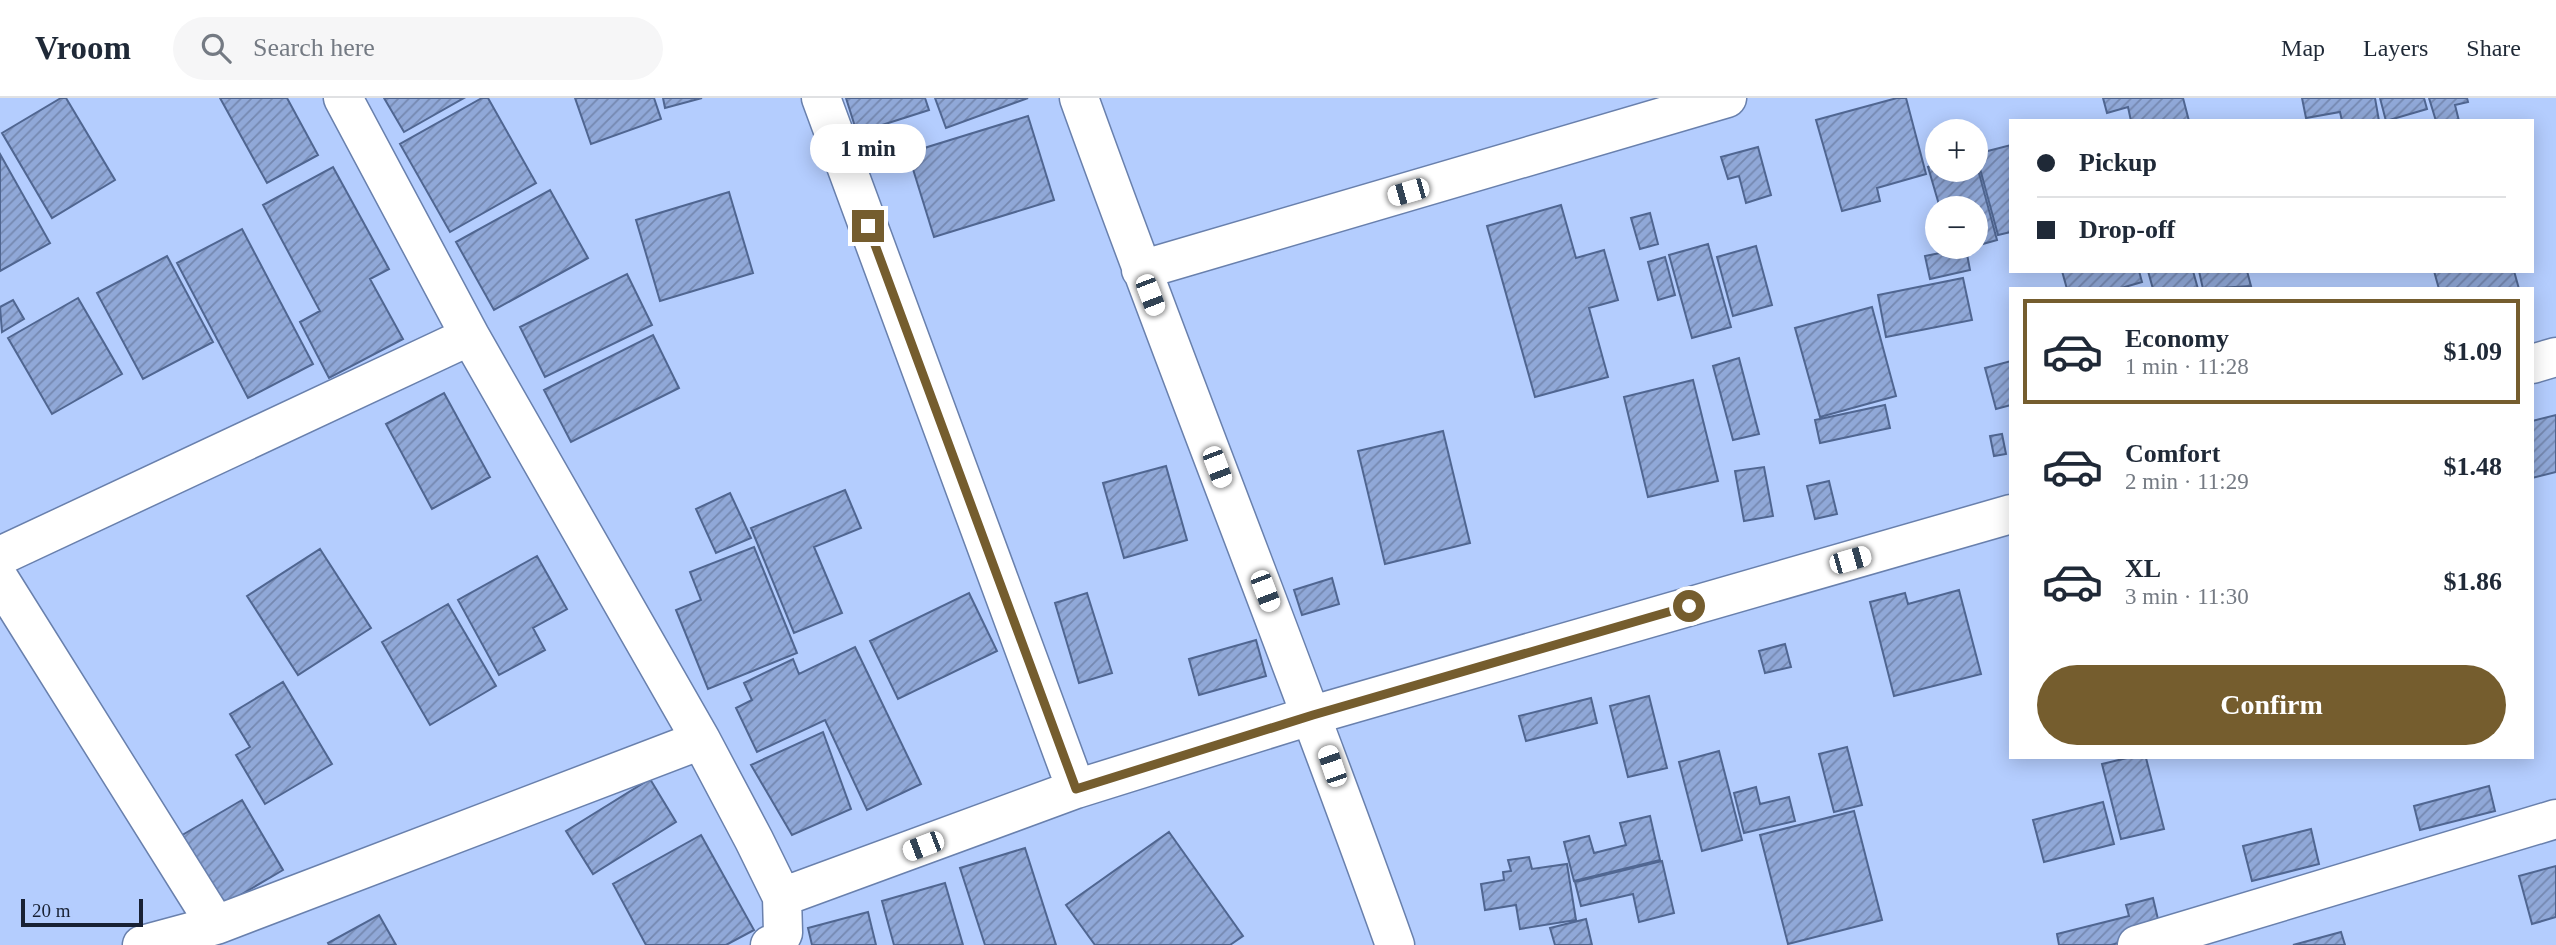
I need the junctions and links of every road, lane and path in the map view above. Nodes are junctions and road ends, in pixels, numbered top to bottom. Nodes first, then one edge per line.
1 (344, 98) edge
2 (821, 98) edge
3 (1079, 98) edge
4 (1727, 98) edge
5 (1141, 270) junction
6 (470, 336) junction
7 (2556, 357) edge
8 (2534, 363) edge
9 (2009, 515) edge
10 (0, 556) edge
11 (0, 580) edge
12 (1313, 715) junction
13 (701, 740) junction
14 (1076, 789) junction
15 (2556, 819) edge
16 (782, 897) junction
17 (216, 925) junction
18 (142, 945) edge
19 (771, 945) edge
20 (1395, 945) edge
21 (2137, 945) edge

1 - 6 street
2 - 14 street
3 - 5 street
4 - 5 street
5 - 12 street
6 - 10 street
6 - 13 street
7 - 8 street
9 - 12 street
11 - 17 street
12 - 14 street
12 - 20 street
13 - 16 street
13 - 17 street
14 - 16 street
15 - 21 street
16 - 19 street
17 - 18 street

